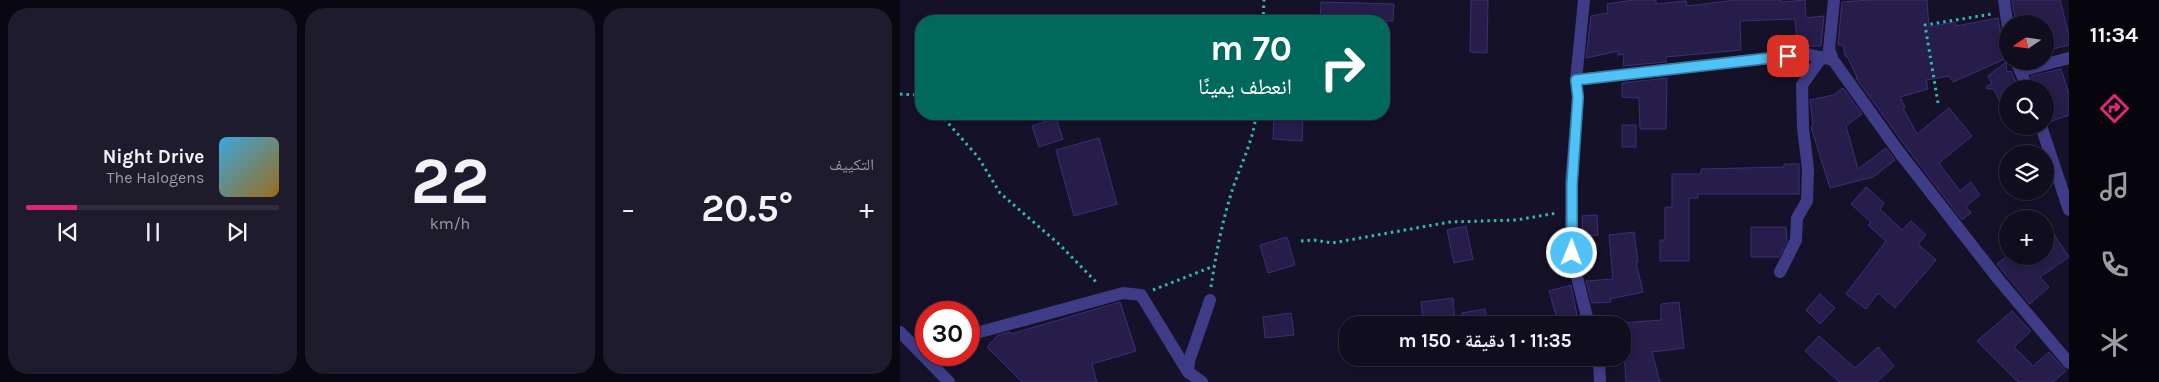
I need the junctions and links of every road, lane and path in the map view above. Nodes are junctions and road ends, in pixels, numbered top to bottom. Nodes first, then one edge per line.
1 (1264, 0) edge
2 (1584, 0) edge
3 (1834, 0) edge
4 (2004, 6) edge
5 (1263, 15) edge
6 (1827, 58) junction
7 (2069, 58) edge
8 (2054, 60) edge
9 (1576, 80) junction
10 (900, 94) edge
11 (915, 95) edge
12 (1938, 102) dead end
13 (945, 120) edge
14 (1254, 120) edge
15 (2044, 135) edge
16 (1572, 210) junction
17 (2069, 210) edge
18 (1301, 242) dead end
19 (1214, 266) junction
20 (1780, 272) dead end
21 (1141, 295) junction
22 (1111, 297) junction
23 (1210, 300) joint
24 (1587, 316) edge
25 (900, 332) edge
26 (980, 332) edge
27 (915, 343) edge
28 (2069, 363) edge
29 (935, 366) edge
30 (1599, 366) edge
31 (1188, 372) junction
32 (948, 382) edge
33 (1202, 382) edge
34 (1600, 382) edge

1 - 5 path
2 - 9 street
3 - 6 street
4 - 12 path
6 - 9 street
6 - 20 street
6 - 28 street
7 - 8 street
9 - 16 street
10 - 11 path
13 - 22 path
14 - 19 path
15 - 17 street
16 - 18 path
16 - 24 street
19 - 21 path
19 - 23 path
21 - 22 street
21 - 31 street
22 - 26 street
23 - 31 street
25 - 27 street
29 - 32 street
30 - 34 street
31 - 33 street

